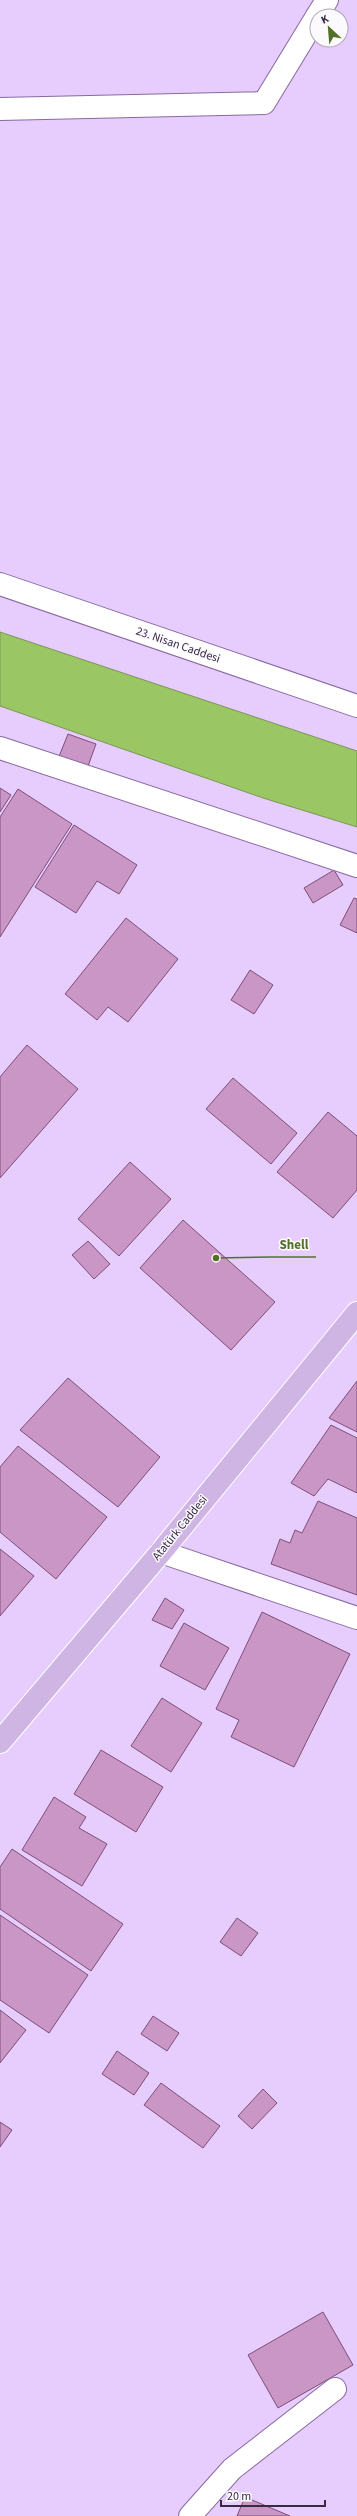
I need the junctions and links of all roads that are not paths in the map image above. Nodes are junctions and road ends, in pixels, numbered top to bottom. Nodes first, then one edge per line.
1 (309, 29) edge
2 (0, 109) edge
3 (0, 584) edge
4 (357, 706) edge
5 (0, 748) edge
6 (357, 866) edge
7 (357, 1313) edge
8 (161, 1552) junction
9 (357, 1618) edge
10 (0, 1742) edge
11 (335, 2389) dead end
12 (190, 2516) edge

1 - 2 street
3 - 4 street, 23. Nisan Caddesi
5 - 6 street
7 - 8 main road, Atatürk Caddesi
8 - 9 street
8 - 10 main road, Atatürk Caddesi
11 - 12 street

